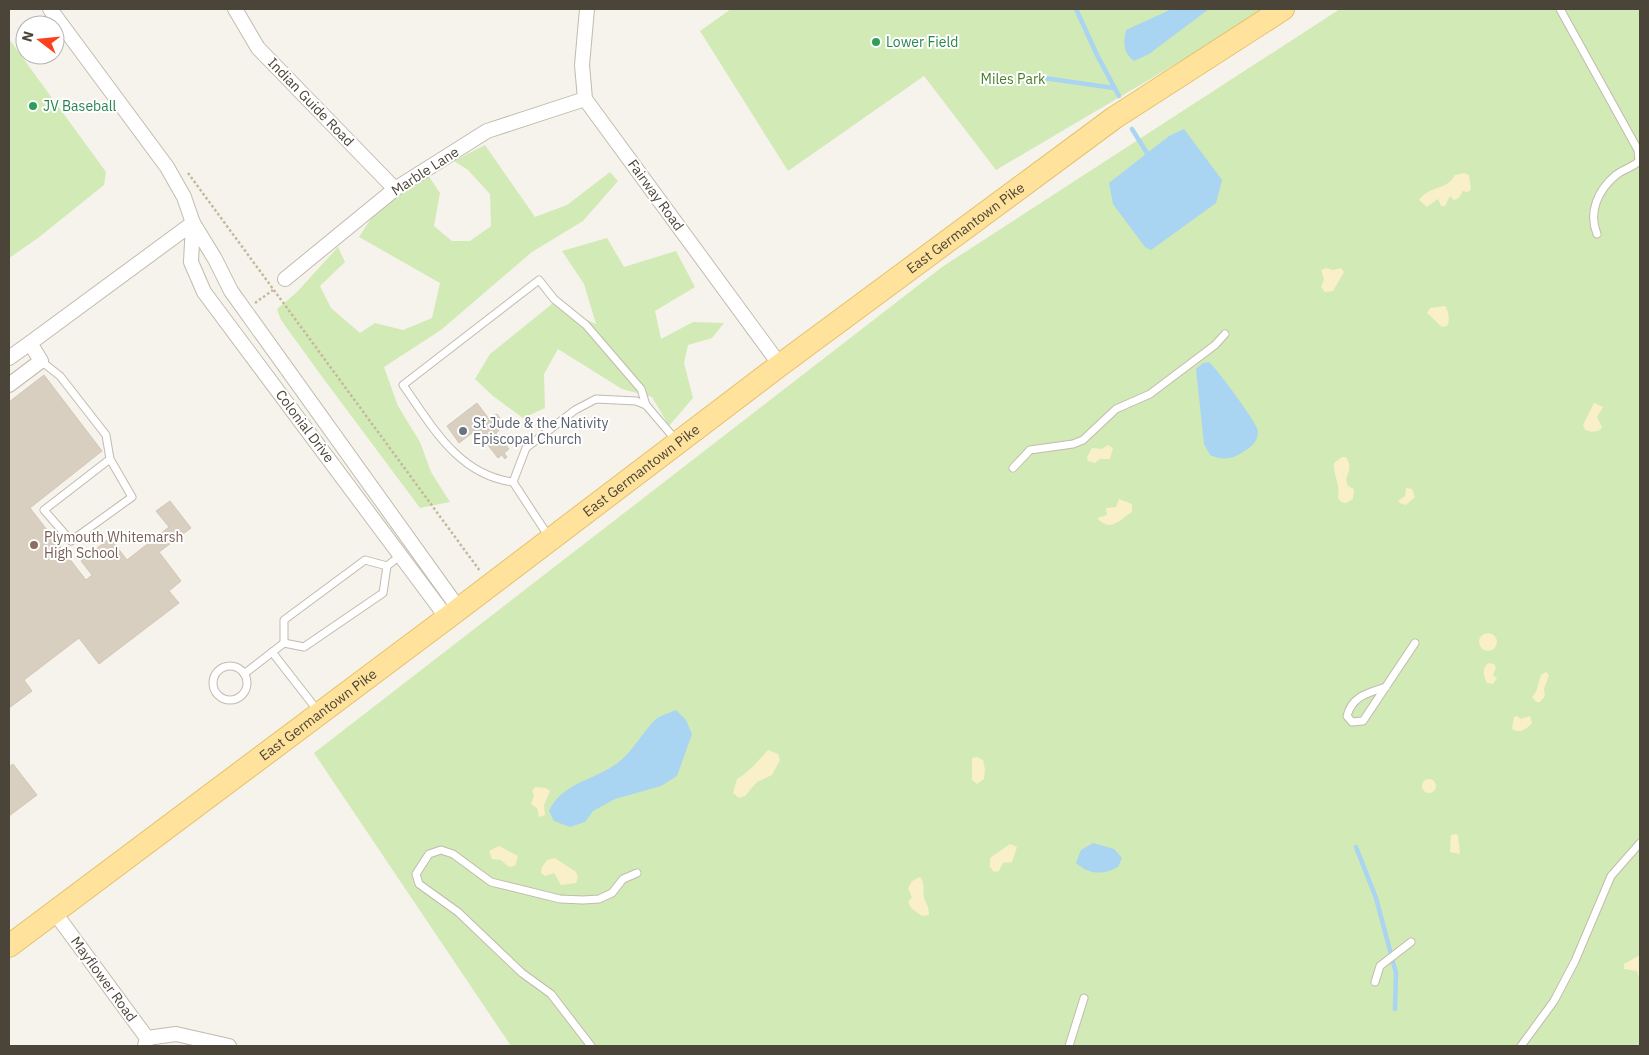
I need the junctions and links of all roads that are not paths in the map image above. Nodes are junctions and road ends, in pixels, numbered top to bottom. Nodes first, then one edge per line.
1 (50, 9) edge
2 (235, 9) edge
3 (587, 9) edge
4 (1283, 9) edge
5 (1560, 9) edge
6 (585, 99) junction
7 (395, 189) junction
8 (193, 223) junction
9 (1597, 234) dead end
10 (285, 279) road end
11 (1225, 334) dead end
12 (30, 342) junction
13 (9, 358) edge
14 (41, 361) junction
15 (780, 365) junction
16 (9, 385) edge
17 (646, 405) junction
18 (678, 442) junction
19 (110, 458) junction
20 (1013, 468) dead end
21 (513, 482) junction
22 (550, 540) junction
23 (401, 555) junction
24 (387, 566) junction
25 (453, 614) junction
26 (284, 643) junction
27 (1415, 643) dead end
28 (272, 652) junction
29 (244, 674) junction
30 (1386, 686) junction
31 (320, 714) junction
32 (1640, 843) edge
33 (637, 873) dead end
34 (55, 913) junction
35 (1411, 942) dead end
36 (9, 946) edge
37 (1375, 982) dead end
38 (1084, 998) dead end
39 (146, 1042) edge
40 (229, 1046) edge
41 (591, 1046) edge
42 (1069, 1046) edge
43 (1521, 1046) edge

1 - 8 street, Colonial Drive
2 - 7 street, Indian Guide Road
3 - 6 street
4 - 15 main road, East Germantown Pike
5 - 9 lane
6 - 7 street, Marble Lane
6 - 15 street, Fairway Road
7 - 10 street, Marble Lane
8 - 12 street
8 - 23 street, Colonial Drive
8 - 25 street, Colonial Drive
11 - 20 lane
12 - 13 street
12 - 14 street
14 - 16 street
14 - 19 lane
15 - 18 main road, East Germantown Pike
17 - 18 lane
17 - 21 lane
17 - 21 lane
18 - 22 main road, East Germantown Pike
19 - 19 lane
21 - 22 lane
22 - 25 main road, East Germantown Pike
23 - 24 lane
23 - 25 street, Colonial Drive
24 - 26 lane
24 - 26 lane
25 - 31 main road, East Germantown Pike
26 - 28 lane
27 - 30 lane
28 - 29 lane
28 - 31 lane
29 - 29 lane
30 - 30 lane
31 - 34 main road, East Germantown Pike
32 - 43 lane
33 - 41 lane
34 - 36 main road, East Germantown Pike
34 - 39 street, Mayflower Road
35 - 37 lane
38 - 42 lane
39 - 40 street

